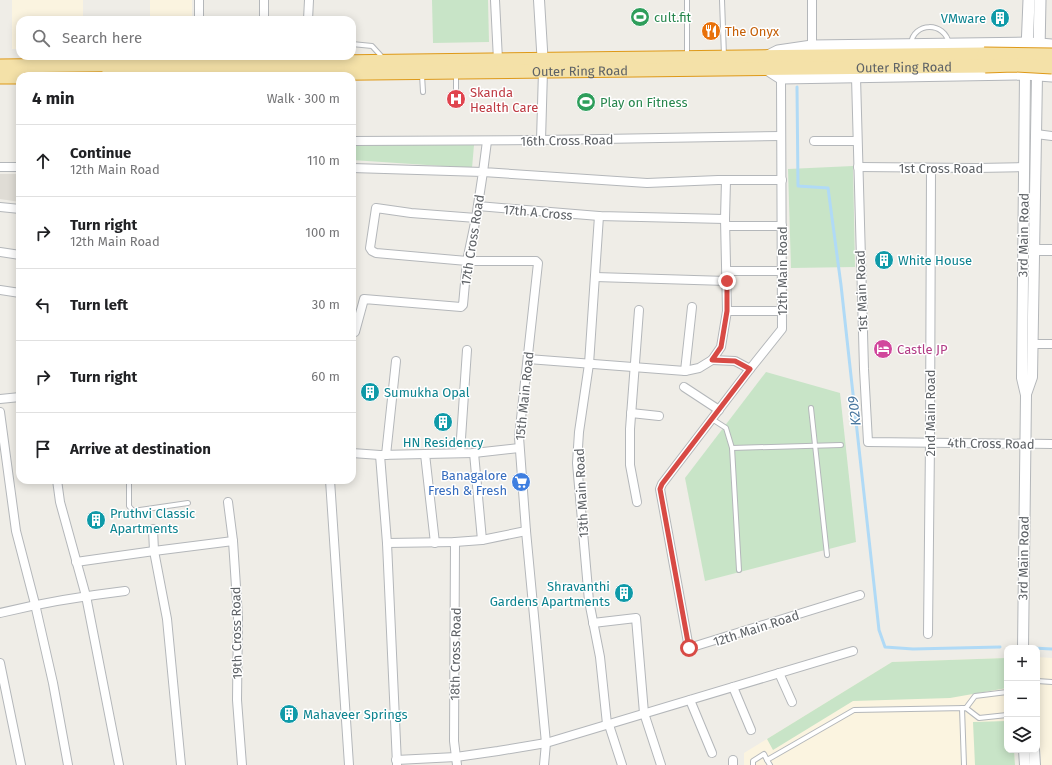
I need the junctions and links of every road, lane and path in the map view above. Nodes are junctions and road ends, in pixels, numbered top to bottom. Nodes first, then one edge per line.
1 (199, 0) edge
2 (264, 0) edge
3 (308, 0) edge
4 (495, 0) edge
5 (539, 0) edge
6 (686, 0) edge
7 (722, 0) edge
8 (812, 0) edge
9 (1029, 0) edge
10 (1040, 0) edge
11 (199, 16) edge
12 (264, 16) edge
13 (308, 16) edge
14 (356, 44) edge
15 (949, 44) junction
16 (1033, 44) junction
17 (910, 45) junction
18 (1052, 45) edge
19 (812, 46) junction
20 (1052, 55) edge
21 (687, 57) junction
22 (724, 57) junction
23 (199, 60) edge
24 (302, 60) edge
25 (356, 60) edge
26 (498, 60) junction
27 (984, 60) junction
28 (386, 61) junction
29 (767, 62) junction
30 (543, 65) junction
31 (0, 66) edge
32 (264, 67) edge
33 (1052, 67) edge
34 (177, 72) edge
35 (422, 72) junction
36 (456, 72) junction
37 (1025, 74) junction
38 (1038, 75) junction
39 (1052, 76) edge
40 (0, 77) edge
41 (16, 77) edge
42 (856, 77) junction
43 (781, 78) junction
44 (456, 91) dead end
45 (423, 92) dead end
46 (1036, 134) junction
47 (781, 136) junction
48 (1052, 136) edge
49 (541, 140) junction
50 (356, 141) edge
51 (486, 141) junction
52 (814, 141) dead end
53 (857, 141) junction
54 (0, 167) edge
55 (16, 167) edge
56 (858, 167) junction
57 (1024, 167) junction
58 (356, 168) edge
59 (931, 168) junction
60 (483, 172) junction
61 (726, 180) junction
62 (782, 180) junction
63 (478, 206) junction
64 (0, 207) edge
65 (16, 209) edge
66 (599, 216) junction
67 (476, 218) junction
68 (726, 222) junction
69 (782, 226) junction
70 (1034, 250) junction
71 (1052, 250) edge
72 (0, 252) edge
73 (16, 254) edge
74 (467, 261) junction
75 (727, 271) junction
76 (782, 271) junction
77 (595, 277) junction
78 (727, 281) junction
79 (0, 290) edge
80 (16, 292) edge
81 (692, 307) dead end
82 (639, 310) dead end
83 (727, 311) junction
84 (782, 311) junction
85 (356, 328) edge
86 (1032, 344) junction
87 (1052, 344) edge
88 (466, 350) dead end
89 (528, 358) junction
90 (712, 360) junction
91 (396, 361) dead end
92 (589, 364) junction
93 (635, 366) junction
94 (750, 369) junction
95 (686, 371) junction
96 (684, 387) dead end
97 (1026, 395) junction
98 (16, 397) edge
99 (0, 399) edge
100 (811, 408) dead end
101 (719, 410) junction
102 (0, 412) edge
103 (631, 413) junction
104 (660, 416) dead end
105 (712, 418) junction
106 (930, 442) junction
107 (1025, 443) junction
108 (1052, 444) edge
109 (841, 445) dead end
110 (815, 446) junction
111 (519, 448) junction
112 (732, 448) junction
113 (356, 453) edge
114 (460, 453) junction
115 (474, 453) junction
116 (425, 454) junction
117 (383, 455) junction
118 (58, 484) edge
119 (129, 484) edge
120 (330, 484) edge
121 (188, 502) dead end
122 (228, 502) dead end
123 (637, 502) dead end
124 (153, 529) dead end
125 (526, 531) junction
126 (482, 540) junction
127 (233, 541) junction
128 (455, 542) junction
129 (387, 543) junction
130 (435, 543) junction
131 (154, 551) junction
132 (827, 555) dead end
133 (76, 562) junction
134 (739, 570) dead end
135 (125, 591) dead end
136 (860, 595) dead end
137 (86, 596) junction
138 (35, 604) junction
139 (0, 613) edge
140 (593, 622) junction
141 (928, 634) dead end
142 (1023, 645) edge
143 (853, 651) dead end
144 (0, 663) edge
145 (779, 673) junction
146 (1040, 681) edge
147 (1052, 682) edge
148 (733, 686) junction
149 (1004, 692) edge
150 (690, 700) junction
151 (792, 702) dead end
152 (964, 708) junction
153 (644, 713) junction
154 (1004, 715) edge
155 (607, 724) junction
156 (751, 730) dead end
157 (546, 743) junction
158 (712, 753) dead end
159 (1024, 753) edge
160 (1034, 753) edge
161 (767, 760) junction
162 (457, 761) edge
163 (396, 763) edge
164 (21, 765) edge
165 (68, 765) edge
166 (119, 765) edge
167 (181, 765) edge
168 (242, 765) edge
169 (349, 765) edge
170 (544, 765) edge
171 (622, 765) edge
172 (661, 765) edge
173 (753, 765) edge
174 (770, 765) edge
175 (964, 765) edge
176 (1025, 765) edge
177 (1035, 765) edge

1 - 11 street
2 - 12 street
3 - 13 street
4 - 26 street
5 - 30 street
6 - 21 lane
7 - 22 lane
8 - 19 street
9 - 16 main road
10 - 16 main road
14 - 28 lane
15 - 16 main road, Outer Ring Road
15 - 17 main road, Outer Ring Road
15 - 17 lane
16 - 18 main road, Outer Ring Road
16 - 37 main road
16 - 38 main road
17 - 19 main road, Outer Ring Road
19 - 29 main road, Outer Ring Road
20 - 27 highway, Outer Ring Road, bridge
21 - 22 highway, Outer Ring Road
21 - 30 highway, Outer Ring Road
22 - 29 highway, Outer Ring Road
23 - 31 highway, Outer Ring Road
23 - 32 highway, Outer Ring Road
24 - 32 highway, Outer Ring Road
25 - 28 highway, Outer Ring Road
26 - 28 highway, Outer Ring Road
26 - 30 highway, Outer Ring Road
27 - 29 highway, Outer Ring Road
27 - 33 highway, Outer Ring Road, bridge
29 - 30 highway, Outer Ring Road
29 - 43 main road
30 - 36 highway, Outer Ring Road
30 - 49 street
32 - 34 highway, Outer Ring Road
32 - 35 highway, Outer Ring Road
35 - 36 highway, Outer Ring Road
35 - 45 lane
36 - 44 lane
37 - 38 main road
37 - 42 main road
37 - 57 street, 3rd Main Road
38 - 39 main road
38 - 46 street, 3rd Main Road
40 - 41 highway
42 - 43 main road
42 - 53 street, 1st Main Road
43 - 47 street, 12th Main Road
46 - 48 street
46 - 70 street, 3rd Main Road
47 - 49 street, 16th Cross Road
47 - 62 street, 12th Main Road
49 - 51 street, 16th Cross Road
50 - 51 street, 16th Cross Road
51 - 60 street, 17th Cross Road
52 - 53 street
53 - 56 street, 1st Main Road
54 - 55 street
56 - 59 street, 1st Cross Road
56 - 106 street, 1st Main Road
57 - 59 street, 1st Cross Road
57 - 97 street, 3rd Main Road
58 - 60 street
59 - 106 street, 2nd Main Road
60 - 61 street
60 - 63 street, 17th Cross Road
61 - 62 street
61 - 68 street
62 - 69 street, 12th Main Road
63 - 66 street, 17th A Cross
63 - 67 street, 17th Cross Road
64 - 65 street
66 - 68 street, 17th A Cross
66 - 77 street, 13th Main Road
67 - 74 street, 17th Cross Road
67 - 74 street, 15th Main Road
68 - 69 street, 17th A Cross
68 - 75 street
69 - 76 street, 12th Main Road
70 - 71 street
70 - 86 street, 3rd Main Road
72 - 73 street
74 - 85 street, 17th Cross Road
74 - 89 street, 15th Main Road
75 - 76 street
75 - 78 street
76 - 84 street, 12th Main Road
77 - 78 street
77 - 92 street, 13th Main Road
78 - 83 street
79 - 80 street
81 - 95 street
82 - 93 street
83 - 84 street
83 - 90 street
84 - 94 street, 12th Main Road
86 - 87 street
86 - 97 street, 3rd Main Road
88 - 114 street
89 - 92 street
89 - 111 street, 15th Main Road
90 - 94 street
90 - 95 street
91 - 117 street
92 - 93 street
92 - 140 street, 13th Main Road
93 - 95 street
93 - 103 street
94 - 101 street, 12th Main Road
96 - 101 street
97 - 107 street, 3rd Main Road
98 - 99 street
100 - 110 lane
101 - 105 street, 12th Main Road
102 - 138 street
103 - 104 street
103 - 123 street
105 - 112 lane
105 - 136 street, 12th Main Road
106 - 107 street, 4th Cross Road
106 - 141 street, 2nd Main Road
107 - 108 street, 4th Cross Road
107 - 142 street, 3rd Main Road
109 - 110 lane
110 - 112 lane
110 - 132 lane
111 - 115 street
111 - 125 street, 15th Main Road
112 - 134 lane
113 - 117 street
114 - 115 street
114 - 116 street
115 - 126 street
116 - 117 street
116 - 130 street
117 - 129 street
118 - 133 street
119 - 121 lane
120 - 169 street
122 - 127 street, 19th Cross Road
124 - 131 street
125 - 126 street
125 - 157 street, 15th Main Road
126 - 128 street
127 - 131 street
127 - 168 street, 19th Cross Road
128 - 130 street
128 - 162 street, 18th Cross Road
129 - 130 street
129 - 163 street
131 - 133 street
131 - 167 street
133 - 137 street
135 - 137 street
137 - 138 street
137 - 166 street
138 - 139 street
138 - 165 street
140 - 153 street
140 - 155 street, 13th Main Road
143 - 145 street
144 - 164 street
145 - 148 street
145 - 151 street
146 - 147 lane
148 - 150 street
148 - 156 street
149 - 152 lane
150 - 153 street
150 - 158 street
152 - 154 lane
152 - 161 lane
152 - 175 lane
153 - 155 street
153 - 172 street
155 - 157 street
155 - 171 street, 13th Main Road
157 - 162 street
157 - 170 street, 15th Main Road
159 - 176 street
160 - 177 street
161 - 173 lane
161 - 174 lane
162 - 163 street

